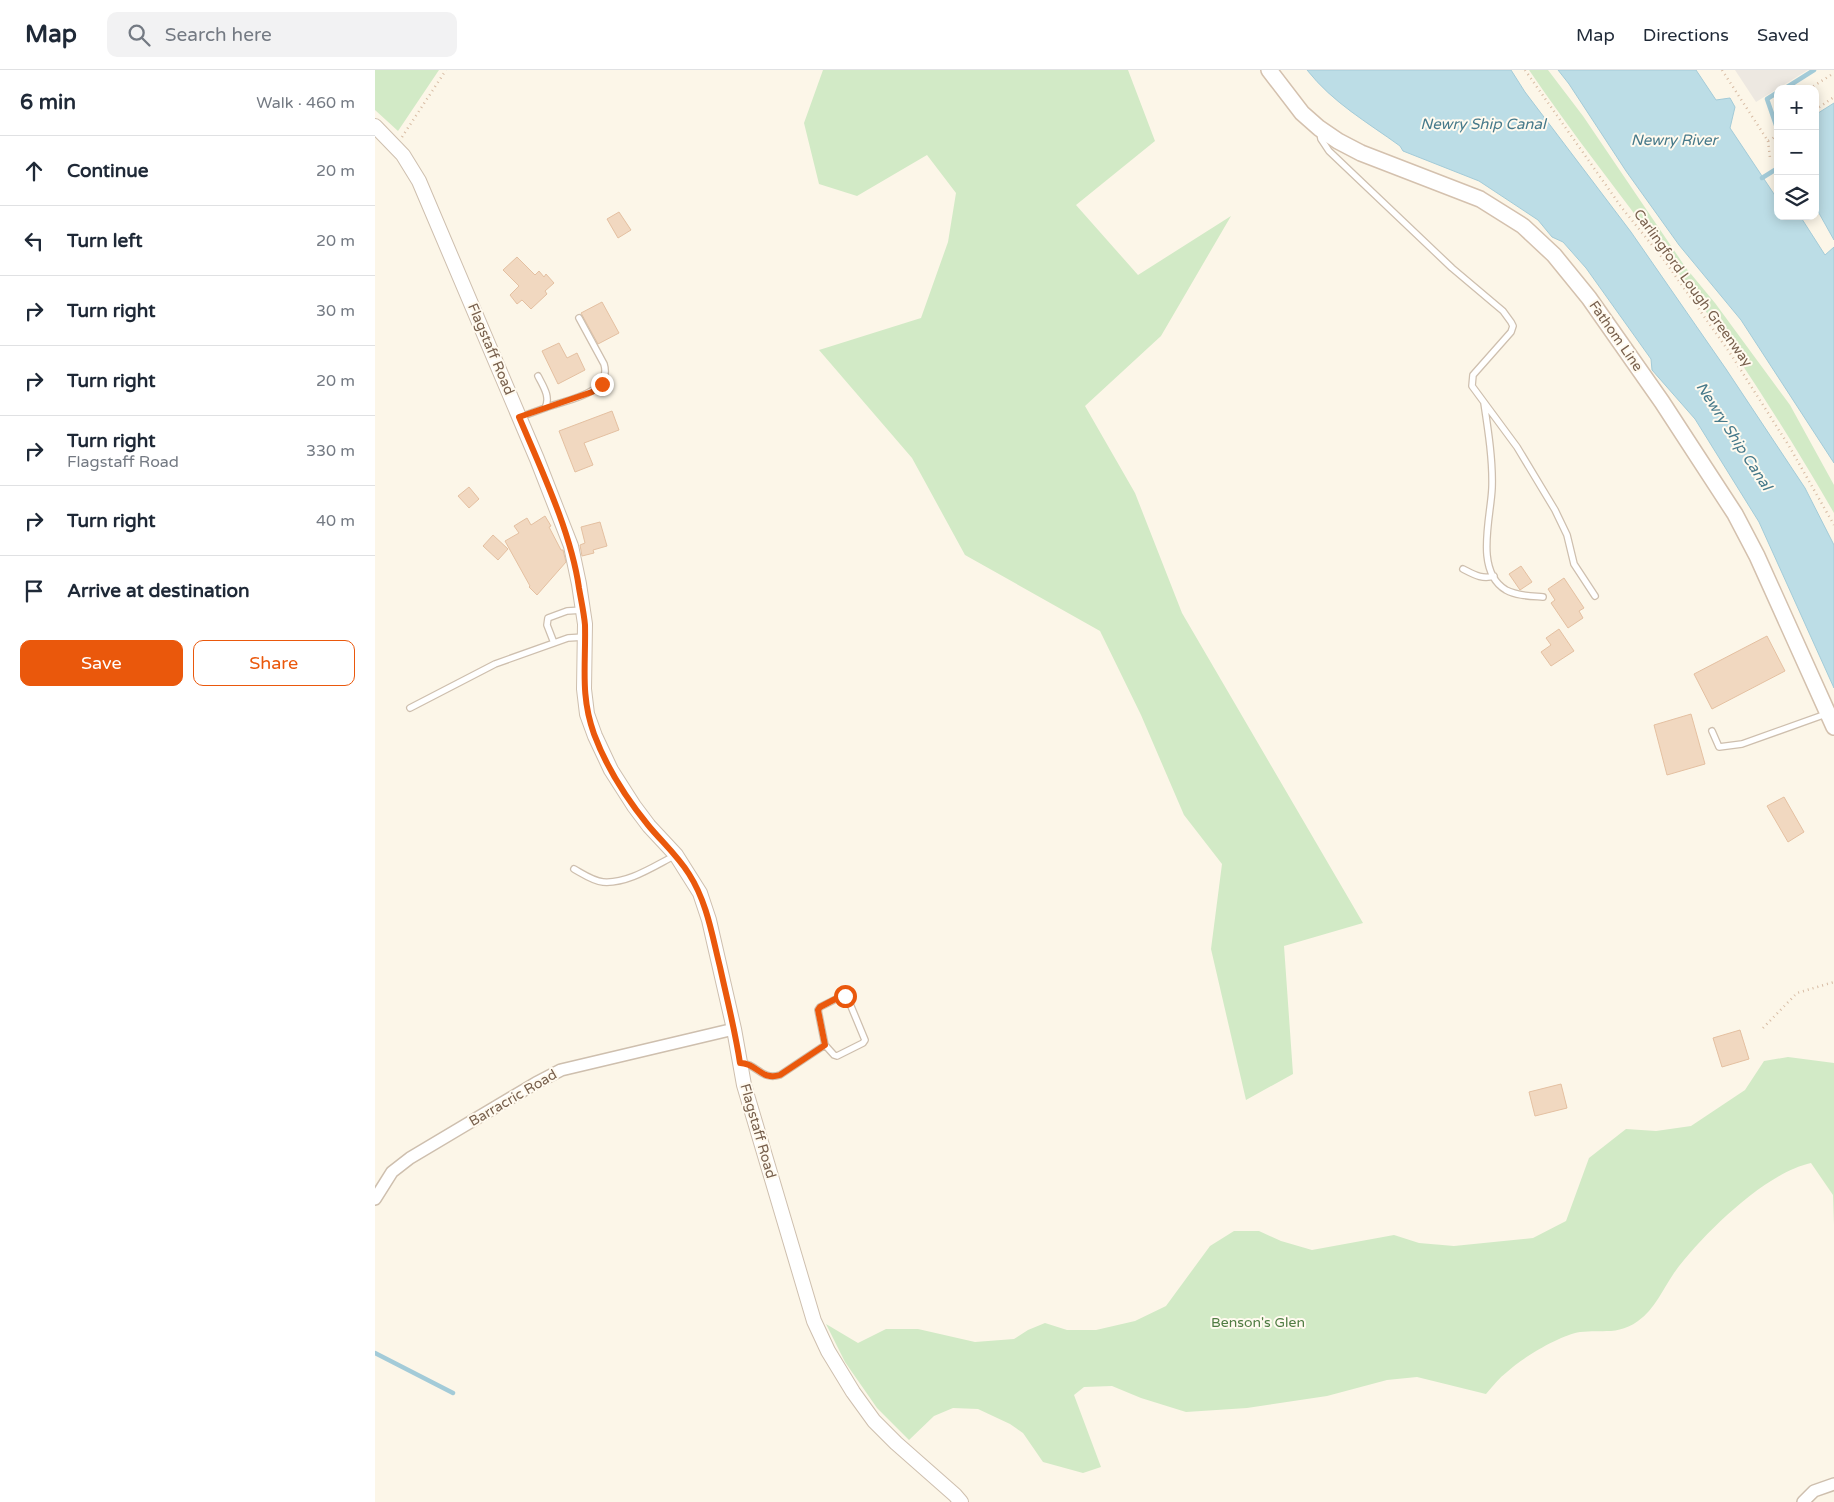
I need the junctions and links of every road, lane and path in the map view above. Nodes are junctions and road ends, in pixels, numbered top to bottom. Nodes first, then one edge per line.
1 (446, 70) edge
2 (1269, 70) edge
3 (1525, 70) edge
4 (1722, 70) edge
5 (1834, 73) edge
6 (1815, 85) edge
7 (1834, 97) edge
8 (1819, 107) edge
9 (375, 126) edge
10 (1319, 128) junction
11 (1774, 138) edge
12 (1769, 141) junction
13 (396, 146) junction
14 (1770, 158) dead end
15 (579, 318) dead end
16 (538, 376) dead end
17 (1484, 401) junction
18 (545, 408) junction
19 (519, 417) junction
20 (1834, 525) edge
21 (1463, 569) dead end
22 (1493, 576) junction
23 (1595, 596) dead end
24 (1543, 598) dead end
25 (583, 610) junction
26 (584, 637) junction
27 (554, 643) junction
28 (410, 708) dead end
29 (1831, 720) edge
30 (1712, 731) dead end
31 (676, 855) junction
32 (575, 869) dead end
33 (1834, 982) edge
34 (1763, 1028) dead end
35 (734, 1029) junction
36 (825, 1045) junction
37 (740, 1063) junction
38 (375, 1199) edge
39 (1834, 1484) edge
40 (961, 1502) edge
41 (1803, 1502) edge

1 - 13 path
2 - 10 main road, Fathom Line
3 - 20 path, Carlingford Lough Greenway
4 - 12 path
5 - 6 path
7 - 8 path
9 - 13 street, Flagstaff Road
10 - 17 lane
10 - 29 main road, Fathom Line
11 - 12 path
12 - 14 path
13 - 19 street, Flagstaff Road
15 - 18 lane
16 - 18 lane
17 - 22 lane
17 - 23 lane
18 - 19 lane
19 - 25 street, Flagstaff Road
21 - 22 lane
22 - 24 lane
25 - 26 street, Flagstaff Road
25 - 27 lane
26 - 27 lane
26 - 31 street, Flagstaff Road
27 - 28 lane
29 - 30 lane
31 - 32 lane
31 - 35 street, Flagstaff Road
33 - 34 path
35 - 37 street, Flagstaff Road
35 - 38 street, Barracric Road
36 - 36 lane
36 - 37 lane
37 - 40 street, Flagstaff Road
39 - 41 street

